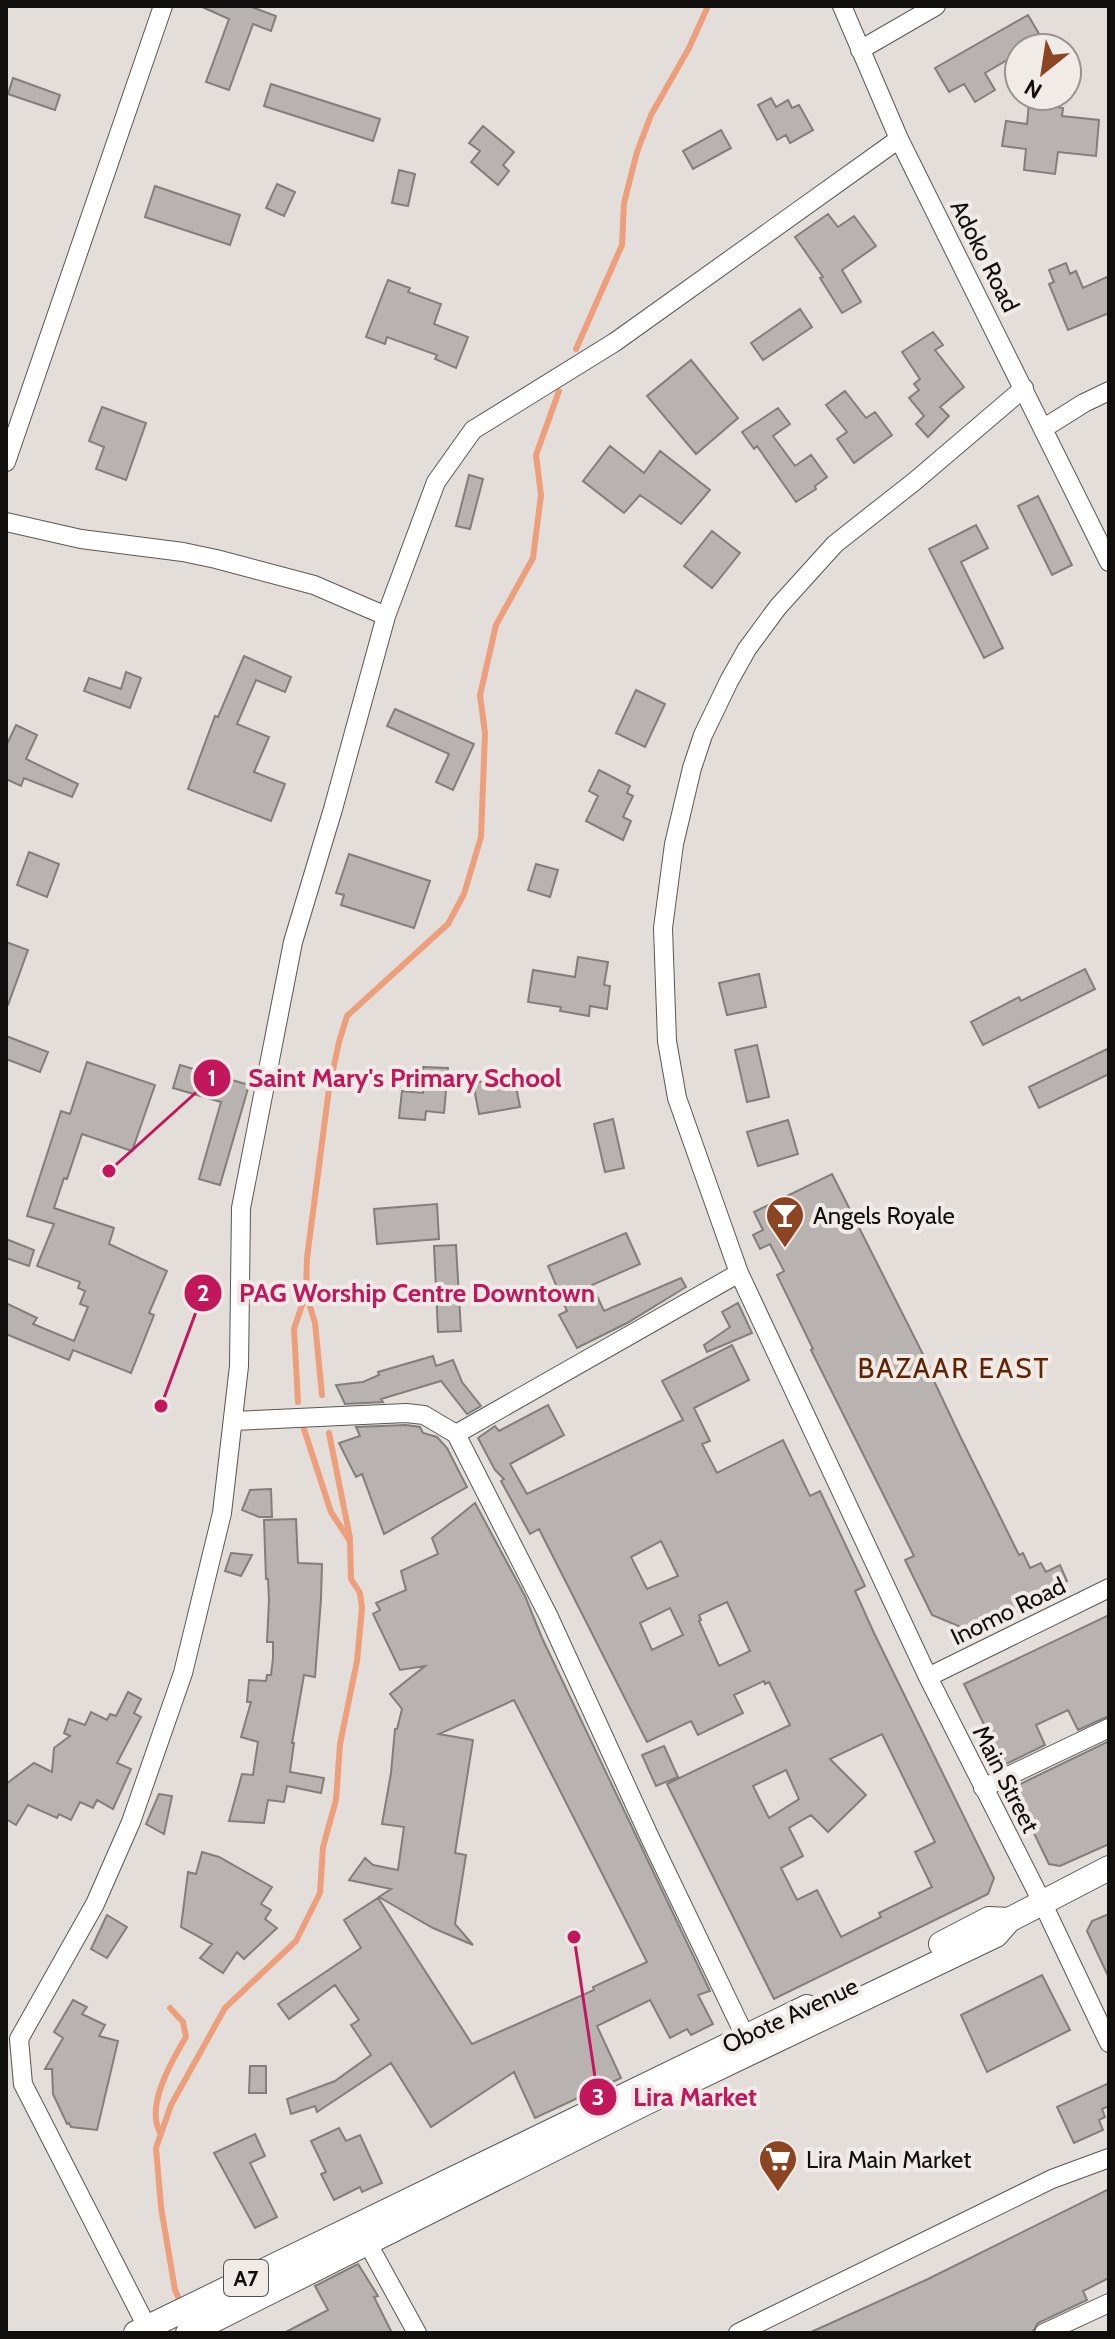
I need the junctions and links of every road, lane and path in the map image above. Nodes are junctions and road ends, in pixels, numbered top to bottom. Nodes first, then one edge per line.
1 (163, 6) edge
2 (842, 6) edge
3 (936, 6) edge
4 (860, 50) junction
5 (899, 139) junction
6 (1024, 388) junction
7 (1109, 391) edge
8 (1044, 428) junction
9 (6, 462) edge
10 (6, 522) edge
11 (1109, 562) edge
12 (386, 616) junction
13 (739, 1273) junction
14 (234, 1421) junction
15 (456, 1434) junction
16 (1109, 1588) edge
17 (928, 1677) junction
18 (1109, 1728) edge
19 (983, 1788) junction
20 (1109, 1868) edge
21 (1042, 1902) junction
22 (1009, 1920) junction
23 (1102, 2012) edge
24 (13, 2034) edge
25 (745, 2036) junction
26 (1109, 2043) edge
27 (1109, 2158) edge
28 (362, 2233) junction
29 (1109, 2303) edge
30 (141, 2330) edge
31 (188, 2333) edge
32 (417, 2333) edge
33 (738, 2333) edge
34 (1044, 2333) edge

1 - 9 street
2 - 4 street, Adoko Road
3 - 4 street
4 - 5 street, Adoko Road
5 - 6 street, Adoko Road
5 - 12 street
6 - 8 street, Adoko Road
6 - 13 street, Main Street
7 - 8 street
8 - 11 street, Adoko Road
10 - 12 street
12 - 14 street
13 - 15 street
13 - 17 street, Main Street
14 - 15 street
14 - 24 street
15 - 25 street
16 - 17 street, Inomo Road
17 - 19 street, Main Street
18 - 19 street
19 - 21 street, Main Street
20 - 21 main road, Obote Avenue / A7
21 - 22 main road, Obote Avenue / A7
21 - 23 street, Main Street
22 - 25 main road, Obote Avenue / A7
22 - 28 main road, Obote Avenue / A7
23 - 26 street, Main Street
24 - 30 street
25 - 28 main road, Obote Avenue / A7
27 - 33 street
28 - 30 main road, A7
28 - 31 main road, A7
28 - 32 street
29 - 34 street

